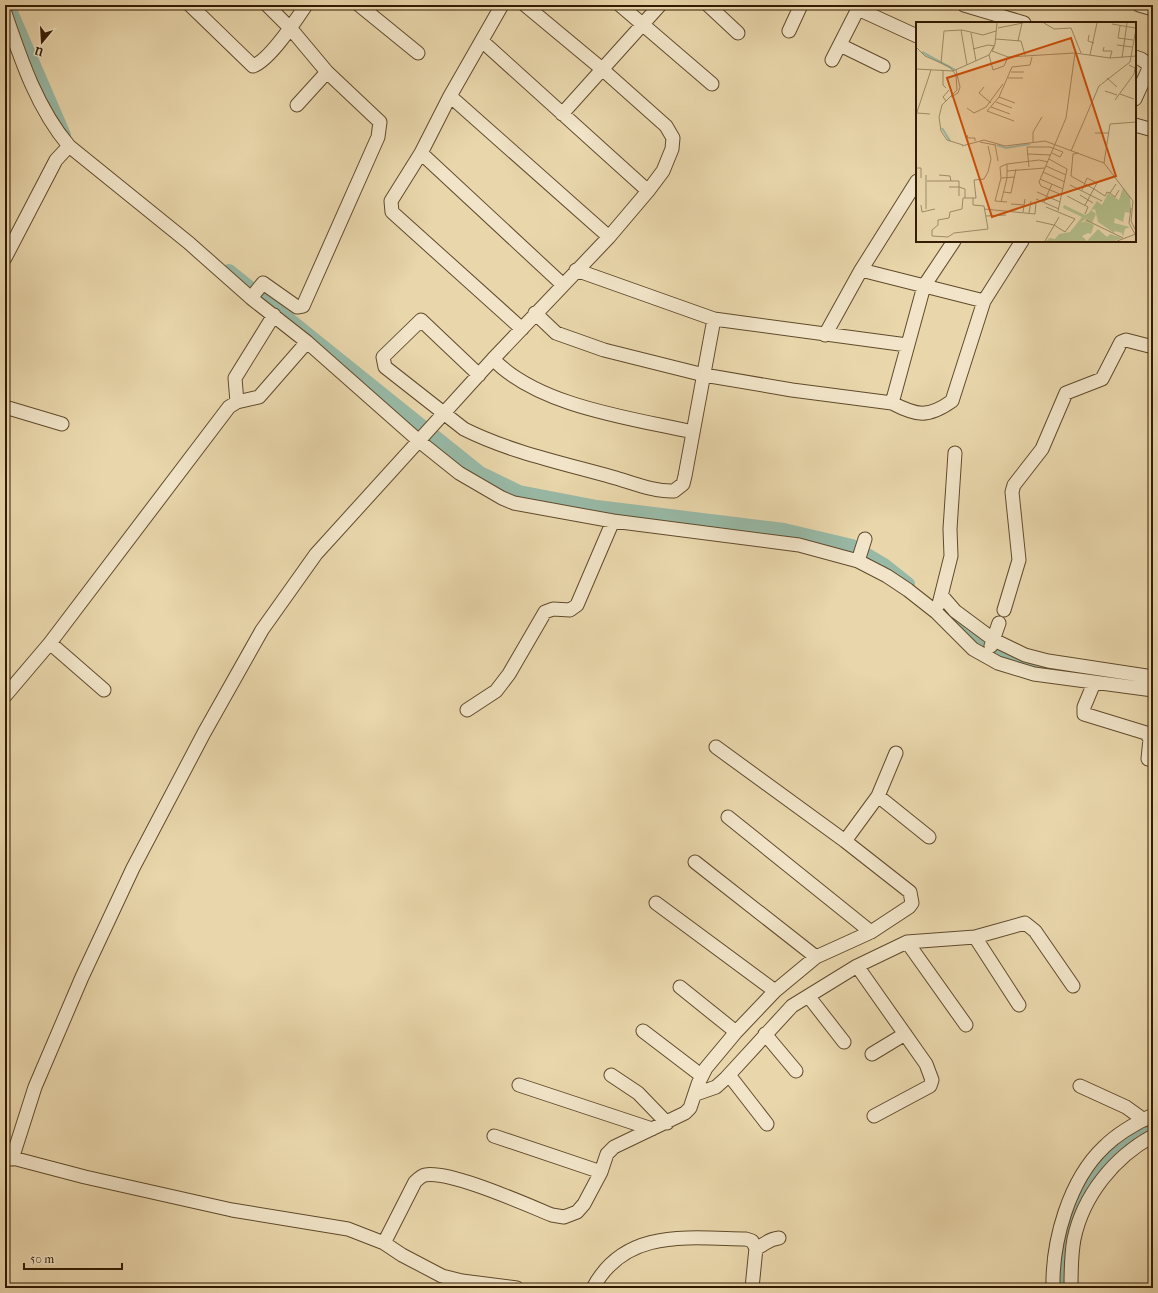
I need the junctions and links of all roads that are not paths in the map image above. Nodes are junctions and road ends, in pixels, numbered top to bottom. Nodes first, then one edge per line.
1 (190, 5) edge
2 (267, 5) edge
3 (306, 5) edge
4 (359, 5) edge
5 (502, 5) edge
6 (525, 5) edge
7 (620, 5) edge
8 (660, 5) edge
9 (708, 5) edge
10 (801, 5) edge
11 (964, 5) edge
12 (1139, 5) edge
13 (859, 7) edge
14 (1153, 10) edge
15 (5, 13) edge
16 (1021, 22) edge
17 (642, 25) junction
18 (291, 29) junction
19 (789, 30) dead end
20 (738, 33) dead end
21 (916, 36) edge
22 (482, 41) junction
23 (840, 45) junction
24 (418, 53) dead end
25 (1136, 58) edge
26 (832, 60) dead end
27 (883, 66) dead end
28 (1152, 67) edge
29 (602, 69) junction
30 (327, 72) junction
31 (712, 84) dead end
32 (450, 96) junction
33 (1136, 97) edge
34 (297, 105) dead end
35 (562, 114) junction
36 (1136, 125) edge
37 (1153, 130) edge
38 (69, 146) junction
39 (421, 153) junction
40 (916, 183) edge
41 (648, 191) junction
42 (609, 236) junction
43 (953, 242) edge
44 (1021, 242) edge
45 (5, 258) edge
46 (576, 270) junction
47 (861, 270) junction
48 (562, 284) junction
49 (924, 286) junction
50 (255, 292) junction
51 (984, 301) junction
52 (535, 313) junction
53 (274, 315) junction
54 (714, 319) junction
55 (522, 329) junction
56 (825, 334) junction
57 (307, 342) junction
58 (907, 345) junction
59 (1153, 347) edge
60 (493, 358) junction
61 (479, 374) junction
62 (704, 375) junction
63 (237, 402) junction
64 (892, 403) junction
65 (5, 407) edge
66 (442, 415) junction
67 (62, 424) dead end
68 (693, 432) junction
69 (421, 438) junction
70 (955, 453) dead end
71 (613, 521) junction
72 (938, 605) junction
73 (1004, 610) dead end
74 (999, 623) dead end
75 (50, 643) junction
76 (990, 648) junction
77 (1153, 677) edge
78 (1094, 683) junction
79 (104, 690) dead end
80 (1153, 690) edge
81 (5, 696) edge
82 (467, 710) dead end
83 (716, 746) dead end
84 (896, 753) dead end
85 (1148, 759) dead end
86 (878, 796) junction
87 (728, 817) dead end
88 (929, 837) dead end
89 (845, 841) junction
90 (696, 862) dead end
91 (656, 903) dead end
92 (871, 932) junction
93 (975, 937) junction
94 (907, 942) junction
95 (816, 957) junction
96 (857, 966) junction
97 (1073, 986) dead end
98 (680, 987) dead end
99 (775, 992) junction
100 (809, 996) junction
101 (1019, 1005) dead end
102 (966, 1025) dead end
103 (644, 1031) dead end
104 (736, 1032) junction
105 (765, 1034) junction
106 (905, 1034) junction
107 (844, 1042) dead end
108 (872, 1054) dead end
109 (796, 1071) dead end
110 (611, 1075) dead end
111 (729, 1075) junction
112 (702, 1076) junction
113 (519, 1085) dead end
114 (1080, 1086) dead end
115 (696, 1094) junction
116 (874, 1116) dead end
117 (1148, 1118) edge
118 (667, 1123) junction
119 (767, 1124) dead end
120 (652, 1128) junction
121 (494, 1136) dead end
122 (1153, 1136) edge
123 (9, 1157) edge
124 (601, 1172) junction
125 (779, 1238) dead end
126 (756, 1248) junction
127 (392, 1249) junction
128 (441, 1282) edge
129 (517, 1288) edge
130 (593, 1288) edge
131 (752, 1288) edge
132 (1053, 1288) edge
133 (1071, 1288) edge

1 - 18 street
2 - 18 street
3 - 18 street
4 - 24 street
5 - 22 street
6 - 29 street
7 - 17 street
8 - 17 street
9 - 20 street
10 - 19 street
11 - 16 street
12 - 14 street
13 - 21 street
13 - 23 street
15 - 38 street
17 - 29 street
17 - 31 street
18 - 30 street
22 - 32 street
22 - 35 street
23 - 26 street
23 - 27 street
25 - 28 street
28 - 33 street
29 - 35 street
29 - 41 street
30 - 34 street
30 - 50 street
32 - 39 street
32 - 42 street
35 - 41 street
36 - 37 street
38 - 45 street
38 - 50 street
39 - 48 street
39 - 55 street
40 - 47 street
41 - 42 street
42 - 46 street
43 - 49 street
44 - 51 street
46 - 48 street
46 - 54 street
47 - 49 street
47 - 56 street
48 - 52 street
49 - 51 street
49 - 58 street
50 - 53 street
51 - 64 street
52 - 55 street
52 - 62 street
53 - 57 street
53 - 63 street
54 - 56 street
54 - 62 street
55 - 60 street
56 - 58 street
57 - 63 street
57 - 69 street
58 - 64 street
59 - 73 street
60 - 61 street
60 - 68 street
61 - 66 street
61 - 66 street
62 - 64 street
62 - 68 street
63 - 75 street
65 - 67 street
66 - 68 street
66 - 69 street
69 - 71 street
69 - 123 street
70 - 72 street
71 - 72 street
71 - 82 street
72 - 76 street
72 - 76 street
74 - 76 street
75 - 79 street
75 - 81 street
76 - 77 street
76 - 78 street
78 - 80 street
78 - 85 street
83 - 89 street
84 - 86 street
86 - 88 street
86 - 89 street
87 - 92 street
89 - 92 street
90 - 95 street
91 - 99 street
92 - 95 street
93 - 94 street
93 - 97 street
93 - 101 street
94 - 96 street
94 - 102 street
95 - 99 street
96 - 100 street
96 - 106 street
98 - 104 street
99 - 104 street
100 - 105 street
100 - 107 street
103 - 112 street
104 - 112 street
105 - 109 street
105 - 111 street
106 - 108 street
106 - 116 street
110 - 118 street
111 - 115 street
111 - 119 street
112 - 115 street
113 - 120 street
114 - 117 street
115 - 118 street
117 - 132 street
118 - 120 street
120 - 124 street
121 - 124 street
122 - 133 street
123 - 127 street
124 - 127 street
125 - 126 street
126 - 130 street
126 - 131 street
127 - 128 street
128 - 129 street

